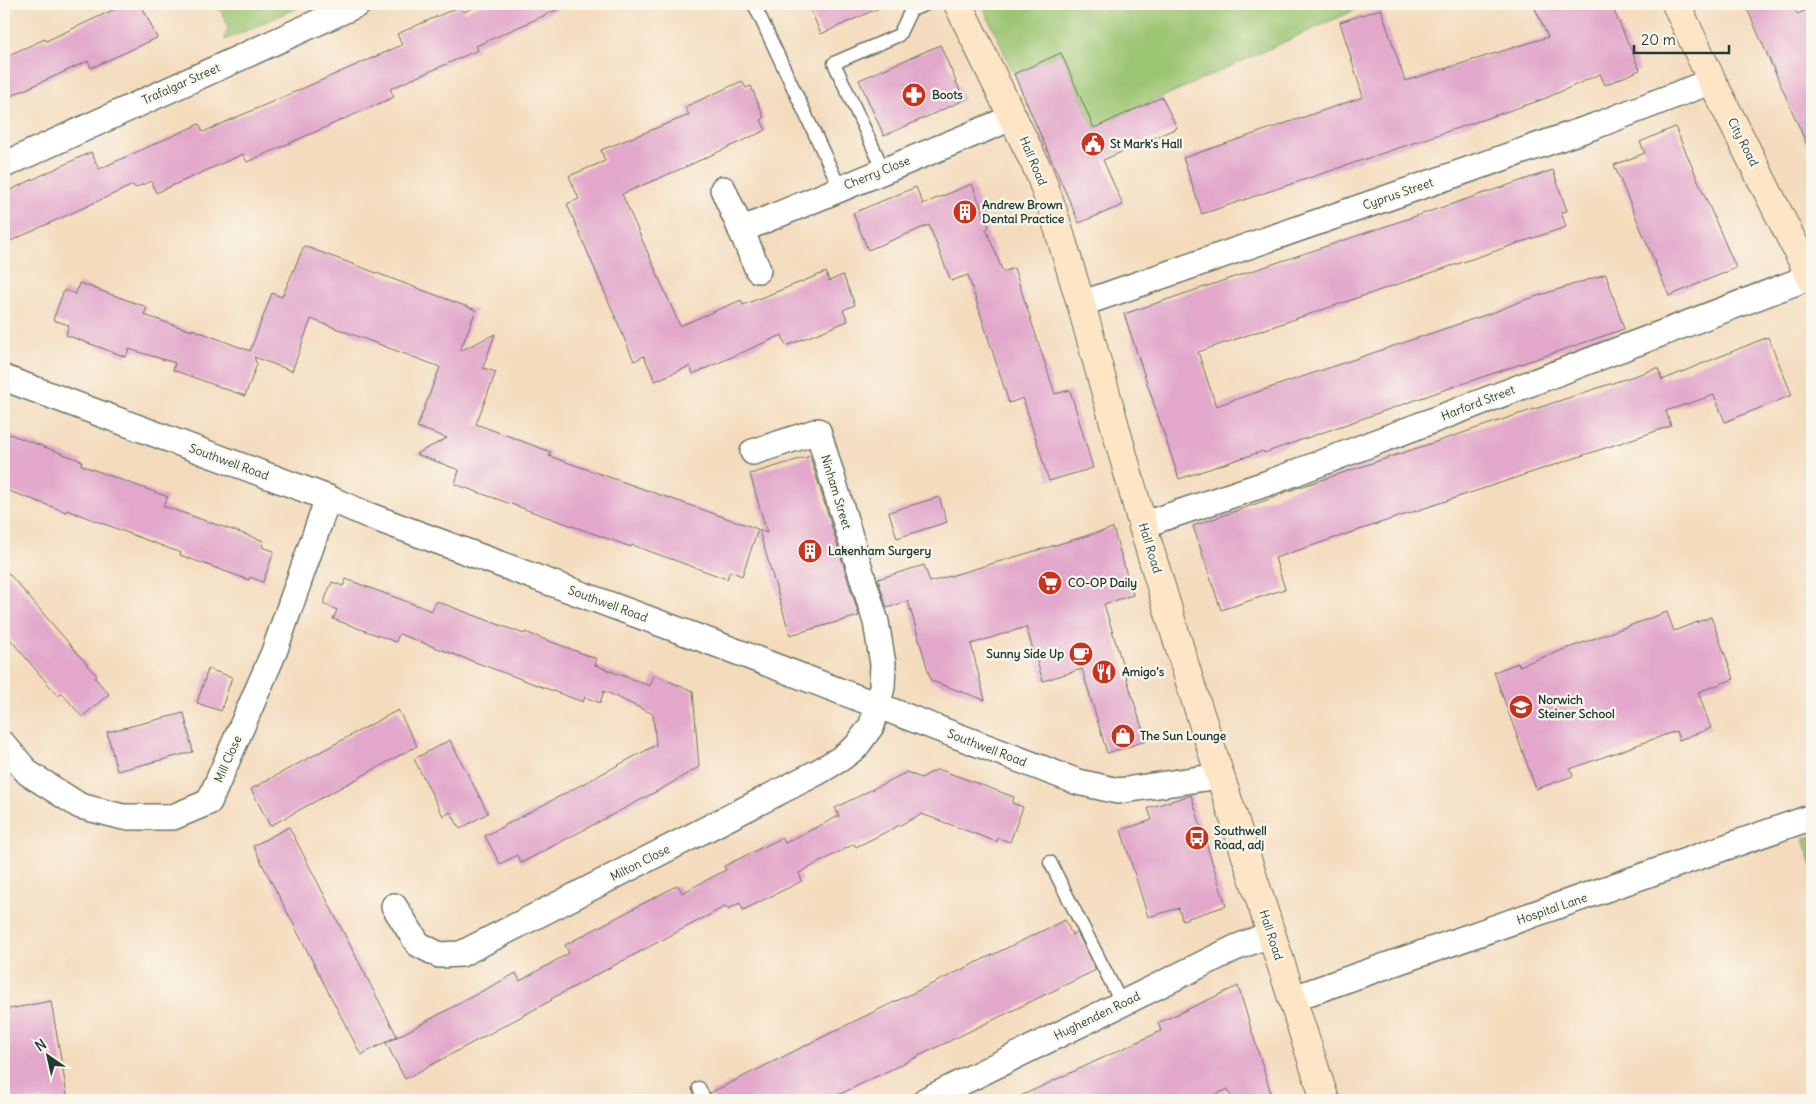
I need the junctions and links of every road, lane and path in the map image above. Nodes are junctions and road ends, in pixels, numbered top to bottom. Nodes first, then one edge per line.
1 (358, 4) edge
2 (754, 4) edge
3 (927, 4) edge
4 (958, 4) edge
5 (1676, 4) edge
6 (1712, 81) junction
7 (1014, 117) junction
8 (4, 165) edge
9 (884, 171) junction
10 (840, 188) junction
11 (723, 189) dead end
12 (741, 230) junction
13 (758, 270) dead end
14 (1811, 276) edge
15 (1082, 304) junction
16 (4, 378) edge
17 (753, 452) dead end
18 (328, 498) junction
19 (1143, 527) junction
20 (877, 706) junction
21 (4, 745) edge
22 (1219, 776) junction
23 (1812, 817) edge
24 (1050, 862) dead end
25 (394, 906) dead end
26 (1271, 934) junction
27 (1291, 999) junction
28 (1122, 1004) junction
29 (699, 1088) dead end
30 (1320, 1099) edge
31 (705, 1100) edge
32 (926, 1100) edge

1 - 8 street, Trafalgar Street
2 - 10 lane
3 - 9 lane
4 - 7 street, Hall Road
5 - 6 street, City Road
6 - 14 street, City Road
6 - 15 street, Cyprus Street
7 - 9 street, Cherry Close
7 - 15 street, Hall Road
9 - 10 street, Cherry Close
10 - 12 street, Cherry Close
11 - 12 street
12 - 13 street
14 - 19 street, Harford Street
15 - 19 street, Hall Road
16 - 18 street, Southwell Road
17 - 20 street, Ninham Street
18 - 20 street, Southwell Road
18 - 21 street, Mill Close
19 - 22 street, Hall Road
20 - 22 street, Southwell Road
20 - 25 street, Milton Close
22 - 26 street, Hall Road
23 - 27 street, Hospital Lane
24 - 28 lane
26 - 27 street, Hall Road
26 - 28 street, Hughenden Road
27 - 30 street, Hall Road
28 - 32 street, Hughenden Road
29 - 31 lane

